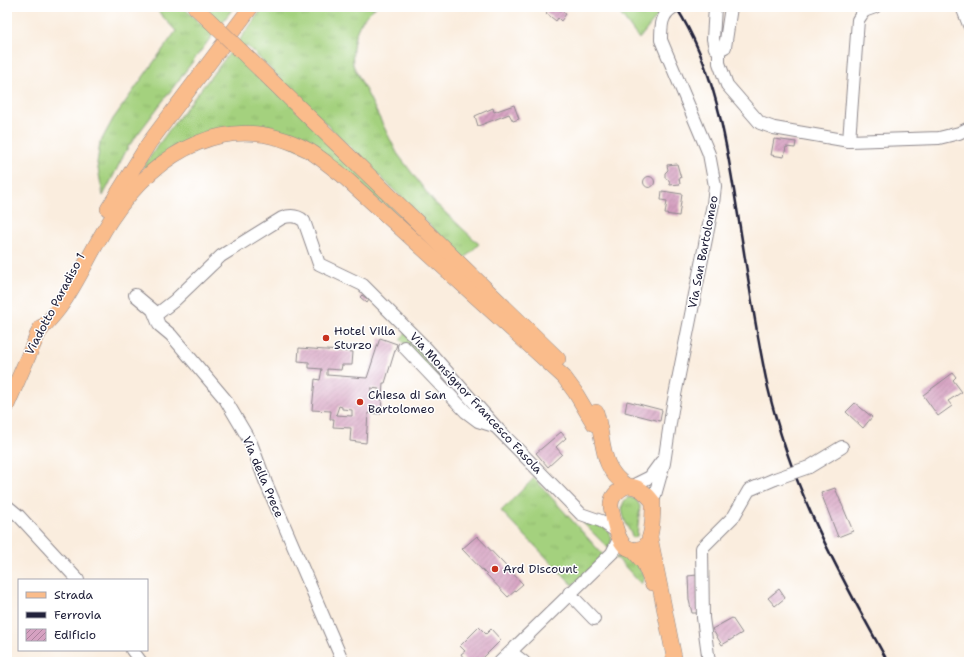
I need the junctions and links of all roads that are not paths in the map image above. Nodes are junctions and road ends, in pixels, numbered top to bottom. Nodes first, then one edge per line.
1 (195, 7) edge
2 (251, 7) edge
3 (715, 7) edge
4 (731, 7) edge
5 (875, 7) edge
6 (962, 7) edge
7 (671, 9) edge
8 (969, 25) edge
9 (719, 50) junction
10 (969, 128) edge
11 (849, 141) junction
12 (89, 250) junction
13 (135, 295) dead end
14 (156, 315) junction
15 (404, 347) dead end
16 (586, 396) junction
17 (7, 405) edge
18 (594, 424) junction
19 (495, 426) junction
20 (842, 447) dead end
21 (664, 456) junction
22 (630, 486) junction
23 (611, 501) junction
24 (653, 502) junction
25 (7, 506) edge
26 (581, 514) junction
27 (650, 537) junction
28 (624, 542) junction
29 (77, 579) edge
30 (569, 593) junction
31 (594, 619) dead end
32 (133, 651) edge
33 (511, 652) junction
34 (674, 660) edge
35 (141, 662) edge
36 (343, 662) edge
37 (500, 662) edge
38 (524, 662) edge
39 (709, 662) edge

1 - 16 main road, bridge
2 - 12 main road
3 - 9 street
4 - 9 street
5 - 11 street
6 - 8 street
7 - 21 street, Via San Bartolomeo
9 - 11 street
10 - 11 street
12 - 17 main road, Viadotto Paradiso 1
12 - 18 main road
13 - 14 street, Via della Prece
14 - 19 street, Via Monsignor Francesco Fasola
14 - 36 street, Via della Prece
15 - 19 street
16 - 18 main road
16 - 22 main road
18 - 23 main road
19 - 26 street, Via Monsignor Francesco Fasola
20 - 39 street, bridge
21 - 22 street
21 - 24 street, Via San Bartolomeo
22 - 23 main road
22 - 24 main road
23 - 26 street
23 - 28 main road
24 - 27 main road
25 - 29 street
26 - 28 street
27 - 28 main road
27 - 34 main road
28 - 30 street
28 - 34 main road
30 - 31 street
30 - 33 street
32 - 35 street
33 - 37 street
33 - 38 street

